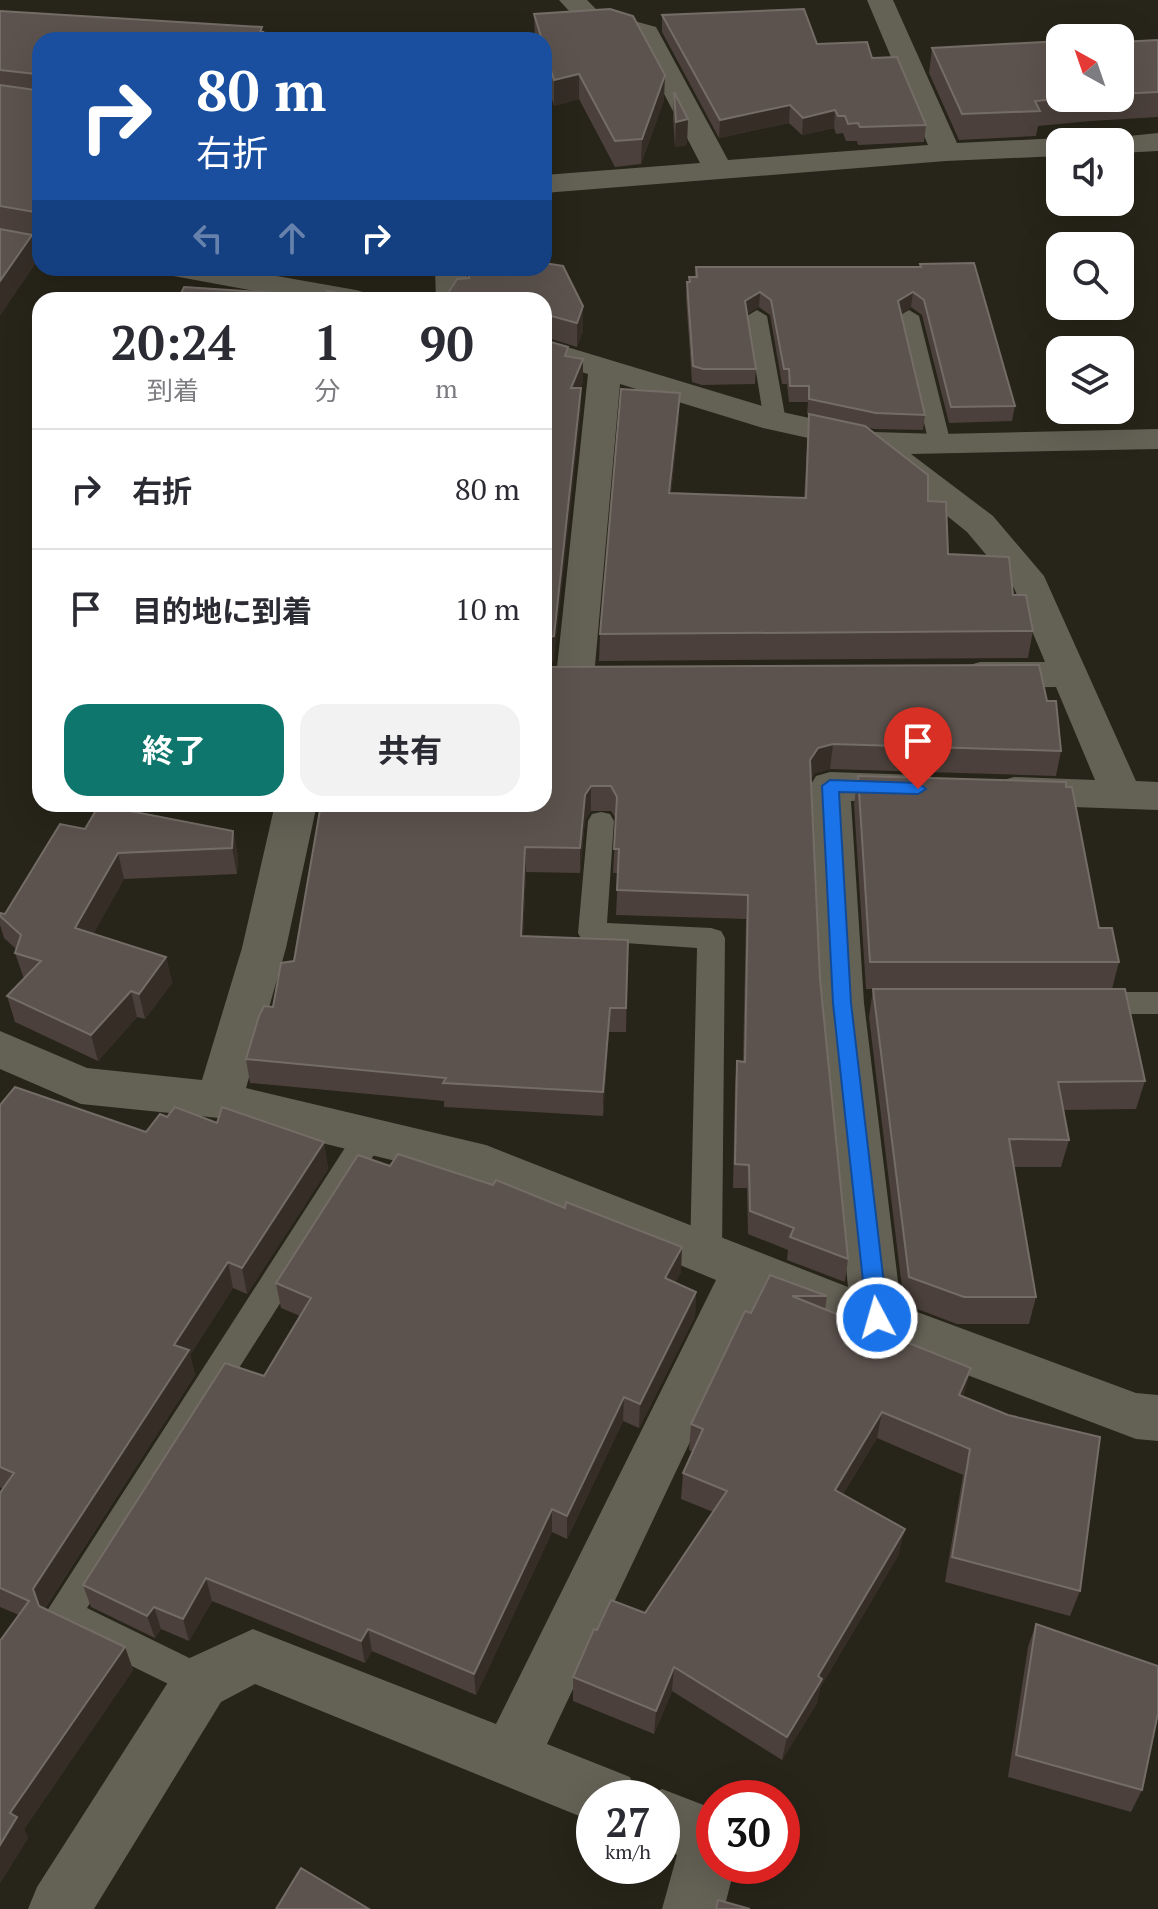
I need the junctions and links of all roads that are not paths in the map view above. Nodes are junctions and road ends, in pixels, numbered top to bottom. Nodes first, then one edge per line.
1 (572, 0) edge
2 (880, 0) edge
3 (1158, 142) edge
4 (1134, 143) edge
5 (1046, 148) edge
6 (946, 152) junction
7 (718, 169) junction
8 (552, 183) edge
9 (220, 276) edge
10 (301, 292) edge
11 (757, 316) dead end
12 (909, 316) dead end
13 (552, 352) edge
14 (605, 368) junction
15 (775, 421) junction
16 (1158, 439) edge
17 (874, 442) junction
18 (940, 444) junction
19 (1070, 674) junction
20 (942, 675) edge
21 (575, 677) edge
22 (1140, 795) edge
23 (294, 812) edge
24 (601, 821) dead end
25 (1063, 1003) edge
26 (1158, 1003) edge
27 (0, 1049) edge
28 (219, 1100) junction
29 (370, 1135) junction
30 (726, 1262) junction
31 (877, 1318) junction
32 (1158, 1418) edge
33 (201, 1682) junction
34 (509, 1760) junction
35 (576, 1785) edge
36 (680, 1826) edge
37 (59, 1909) edge
38 (693, 1909) edge

1 - 7 street
2 - 6 street
3 - 4 street
5 - 6 street
6 - 7 street
7 - 8 street
9 - 10 street
11 - 15 lane
12 - 18 lane
13 - 14 street
14 - 15 street
14 - 21 street
15 - 17 street
16 - 18 street
17 - 18 street
17 - 19 street
19 - 20 street
19 - 22 street
22 - 31 street
23 - 28 street
24 - 30 lane
25 - 26 lane
27 - 28 street
28 - 29 street
29 - 30 street
29 - 33 lane
30 - 31 street
30 - 34 street
31 - 32 street
33 - 34 street
33 - 37 street
34 - 35 street
36 - 38 street

